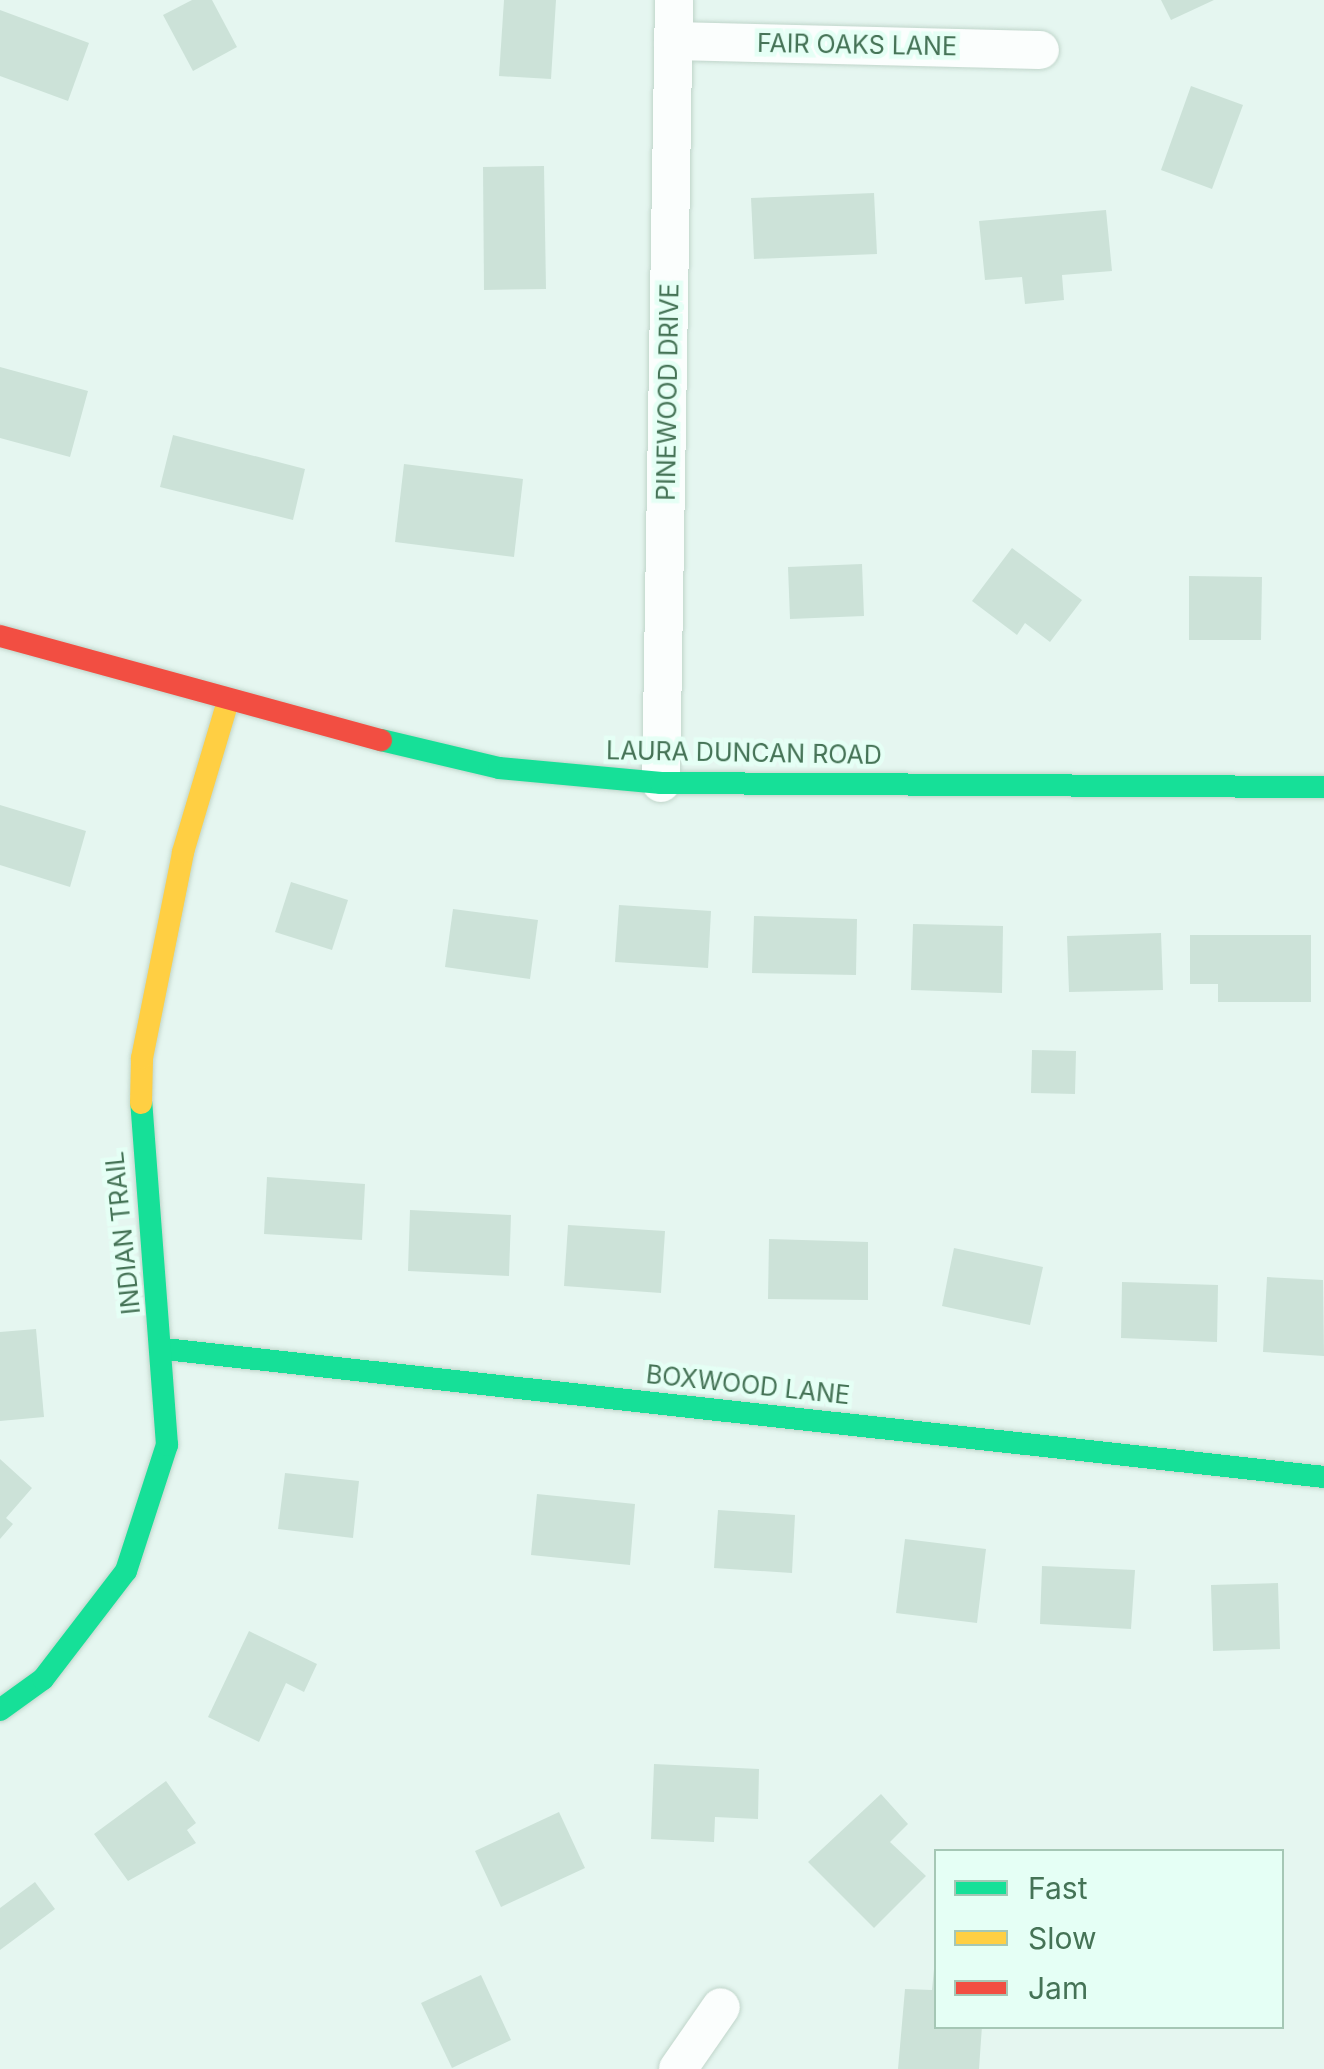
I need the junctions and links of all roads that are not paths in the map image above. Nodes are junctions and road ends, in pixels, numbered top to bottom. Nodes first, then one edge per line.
1 (674, 0) edge
2 (673, 41) junction
3 (1040, 50) dead end
4 (0, 636) edge
5 (227, 704) junction
6 (661, 783) junction
7 (1324, 787) edge
8 (165, 1349) junction
9 (1324, 1477) edge
10 (0, 1710) edge
11 (721, 2007) dead end
12 (678, 2069) edge

1 - 2 street, PINEWOOD DRIVE
2 - 3 street, FAIR OAKS LANE
2 - 6 street, PINEWOOD DRIVE
4 - 5 street, LAURA DUNCAN ROAD
5 - 6 street, LAURA DUNCAN ROAD
5 - 8 street, INDIAN TRAIL
6 - 7 street, LAURA DUNCAN ROAD
8 - 9 street, BOXWOOD LANE
8 - 10 street, INDIAN TRAIL
11 - 12 street

